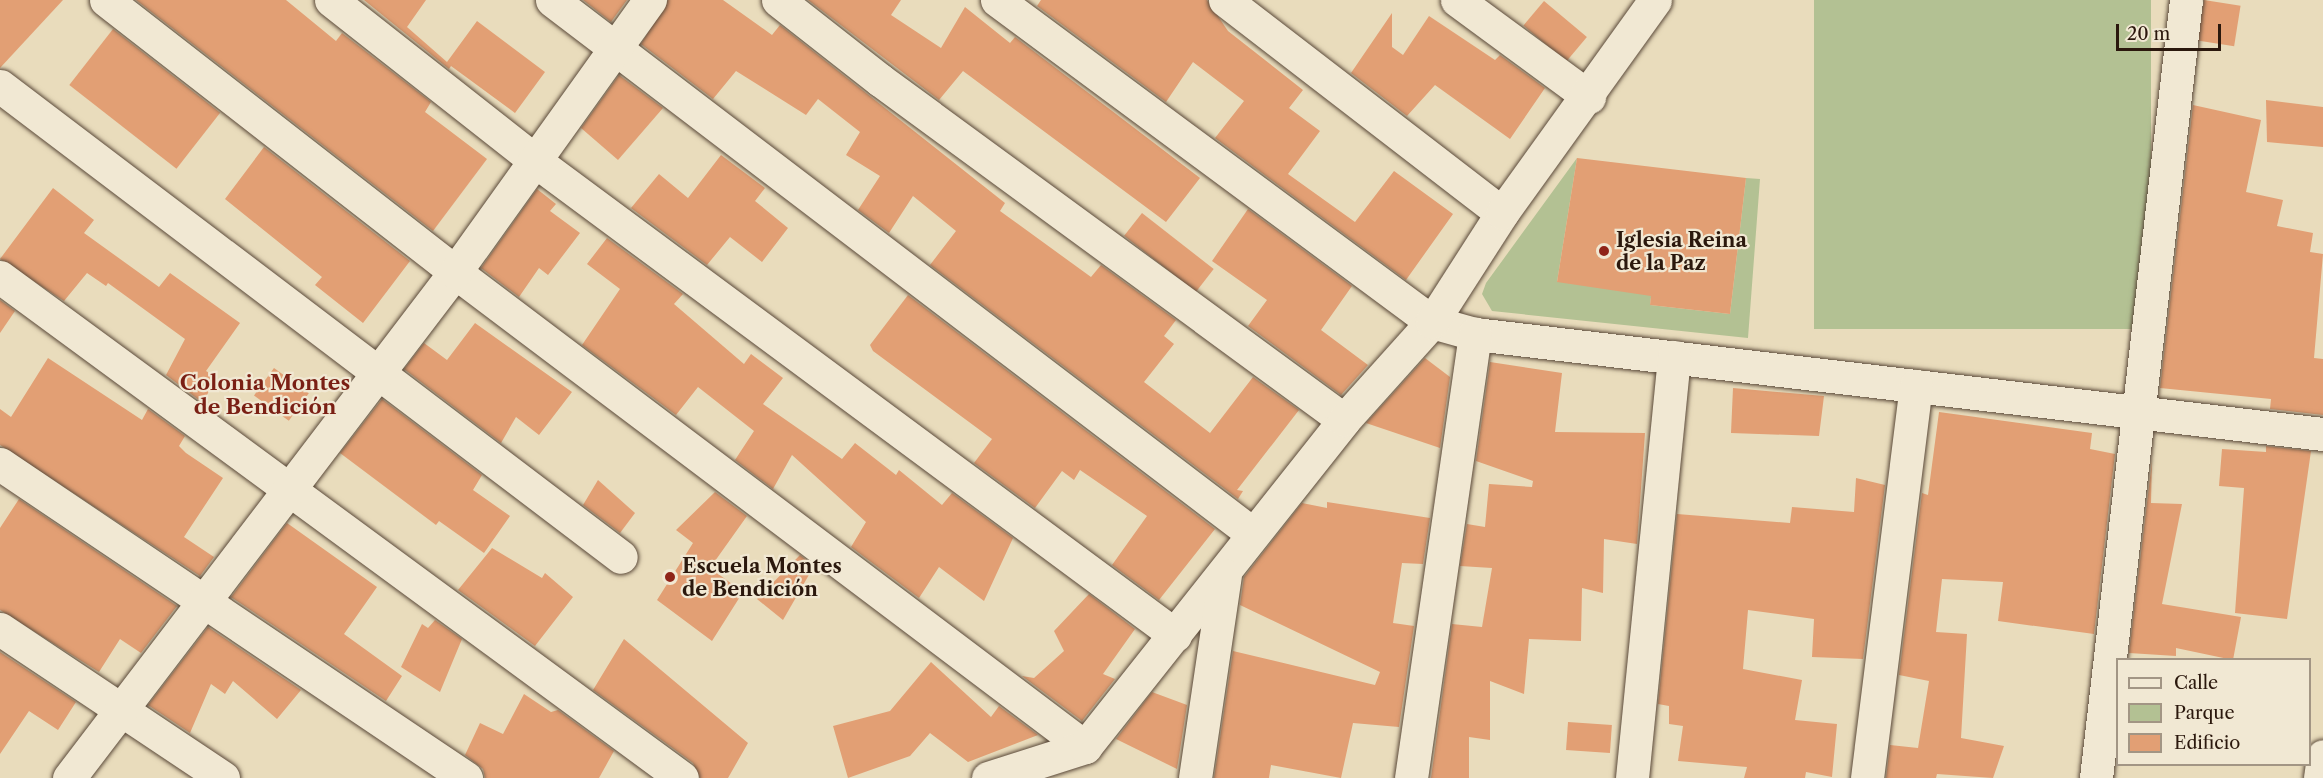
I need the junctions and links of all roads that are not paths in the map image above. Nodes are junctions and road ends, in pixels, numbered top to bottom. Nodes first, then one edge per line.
1 (106, 0) edge
2 (331, 0) edge
3 (552, 0) edge
4 (650, 0) edge
5 (778, 0) edge
6 (997, 0) edge
7 (1225, 0) edge
8 (1457, 0) edge
9 (1655, 0) edge
10 (2186, 0) edge
11 (614, 48) junction
12 (0, 86) edge
13 (1589, 97) junction
14 (534, 160) junction
15 (1502, 213) junction
16 (455, 272) junction
17 (0, 277) edge
18 (1432, 321) junction
19 (1475, 334) junction
20 (1674, 357) junction
21 (377, 373) junction
22 (1916, 386) junction
23 (2138, 410) junction
24 (1344, 420) junction
25 (2323, 434) edge
26 (0, 464) edge
27 (288, 489) junction
28 (1253, 534) junction
29 (621, 558) dead end
30 (1226, 573) junction
31 (205, 599) junction
32 (0, 629) edge
33 (1175, 635) junction
34 (121, 714) junction
35 (1085, 747) junction
36 (2323, 756) edge
37 (69, 778) edge
38 (224, 778) edge
39 (466, 778) edge
40 (682, 778) edge
41 (988, 778) edge
42 (1195, 778) edge
43 (1411, 778) edge
44 (1632, 778) edge
45 (1867, 778) edge
46 (2096, 778) edge
47 (2320, 778) edge

1 - 16 street
2 - 14 street
3 - 11 street
4 - 11 street
5 - 24 street
6 - 18 street
7 - 15 street
8 - 13 street
9 - 13 street
10 - 23 street
11 - 14 street
11 - 28 street
12 - 21 street
13 - 15 street
14 - 16 street
14 - 33 street
15 - 18 street
16 - 21 street
16 - 35 street
17 - 27 street
18 - 19 street
18 - 24 street
19 - 20 street
19 - 43 street
20 - 22 street
20 - 44 street
21 - 27 street
21 - 29 street
22 - 23 street
22 - 45 street
23 - 25 street
23 - 46 street
24 - 28 street
26 - 31 street
27 - 31 street
27 - 40 street
28 - 30 street
30 - 33 street
30 - 42 street
31 - 34 street
31 - 39 street
32 - 34 street
33 - 35 street
34 - 37 street
34 - 38 street
35 - 41 street
36 - 47 street

